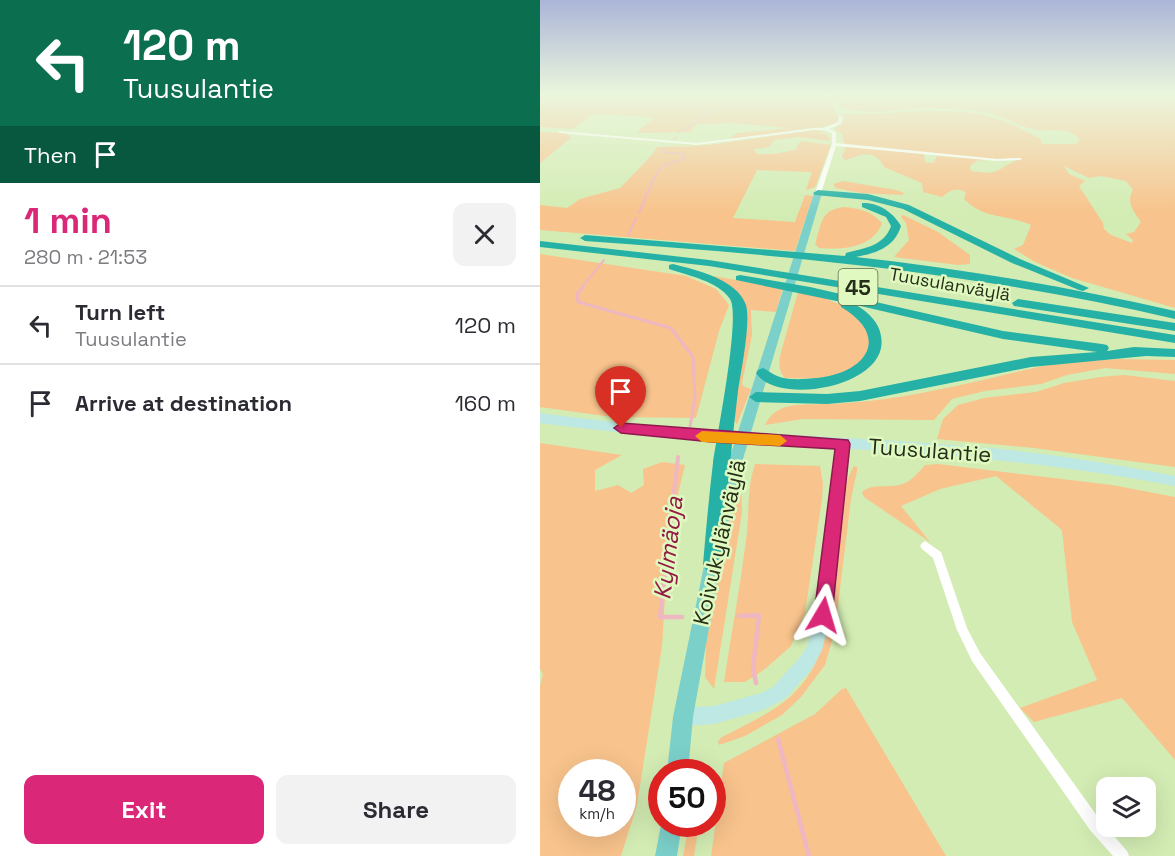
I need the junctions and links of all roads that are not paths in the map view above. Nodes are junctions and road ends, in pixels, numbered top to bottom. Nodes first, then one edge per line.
1 (570, 133) edge
2 (794, 133) edge
3 (830, 133) edge
4 (834, 144) junction
5 (1020, 159) dead end
6 (819, 197) junction
7 (540, 235) edge
8 (585, 238) junction
9 (540, 245) edge
10 (817, 256) junction
11 (681, 268) junction
12 (810, 291) junction
13 (1159, 311) junction
14 (1175, 315) edge
15 (1175, 327) edge
16 (1175, 339) edge
17 (1145, 352) junction
18 (1175, 353) edge
19 (763, 373) junction
20 (756, 397) junction
21 (540, 418) edge
22 (843, 444) junction
23 (728, 465) junction
24 (1175, 481) edge
25 (925, 546) dead end
26 (712, 564) joint
27 (683, 717) junction
28 (678, 759) edge
29 (669, 837) edge
30 (666, 856) edge
31 (1122, 856) edge

1 - 2 street
3 - 4 street, Koivukylänväylä
4 - 5 street
4 - 6 street, Koivukylänväylä
6 - 10 highway
6 - 13 highway
6 - 19 main road, Koivukylänväylä
7 - 8 highway, Tuusulanväylä / 45
8 - 10 highway
8 - 15 highway, Tuusulanväylä / 45
9 - 11 highway
9 - 16 highway, Tuusulanväylä / 45
10 - 13 highway
11 - 12 highway
11 - 23 highway
12 - 17 highway
12 - 19 highway
13 - 14 highway
17 - 18 highway
17 - 20 highway
19 - 20 main road, Koivukylänväylä
20 - 23 main road, Koivukylänväylä
21 - 22 main road, Tuusulantie
22 - 24 main road, Tuusulantie
22 - 27 main road
23 - 26 highway
25 - 31 street
26 - 27 main road, Koivukylänväylä
27 - 28 main road, Koivukylänväylä
29 - 30 main road

